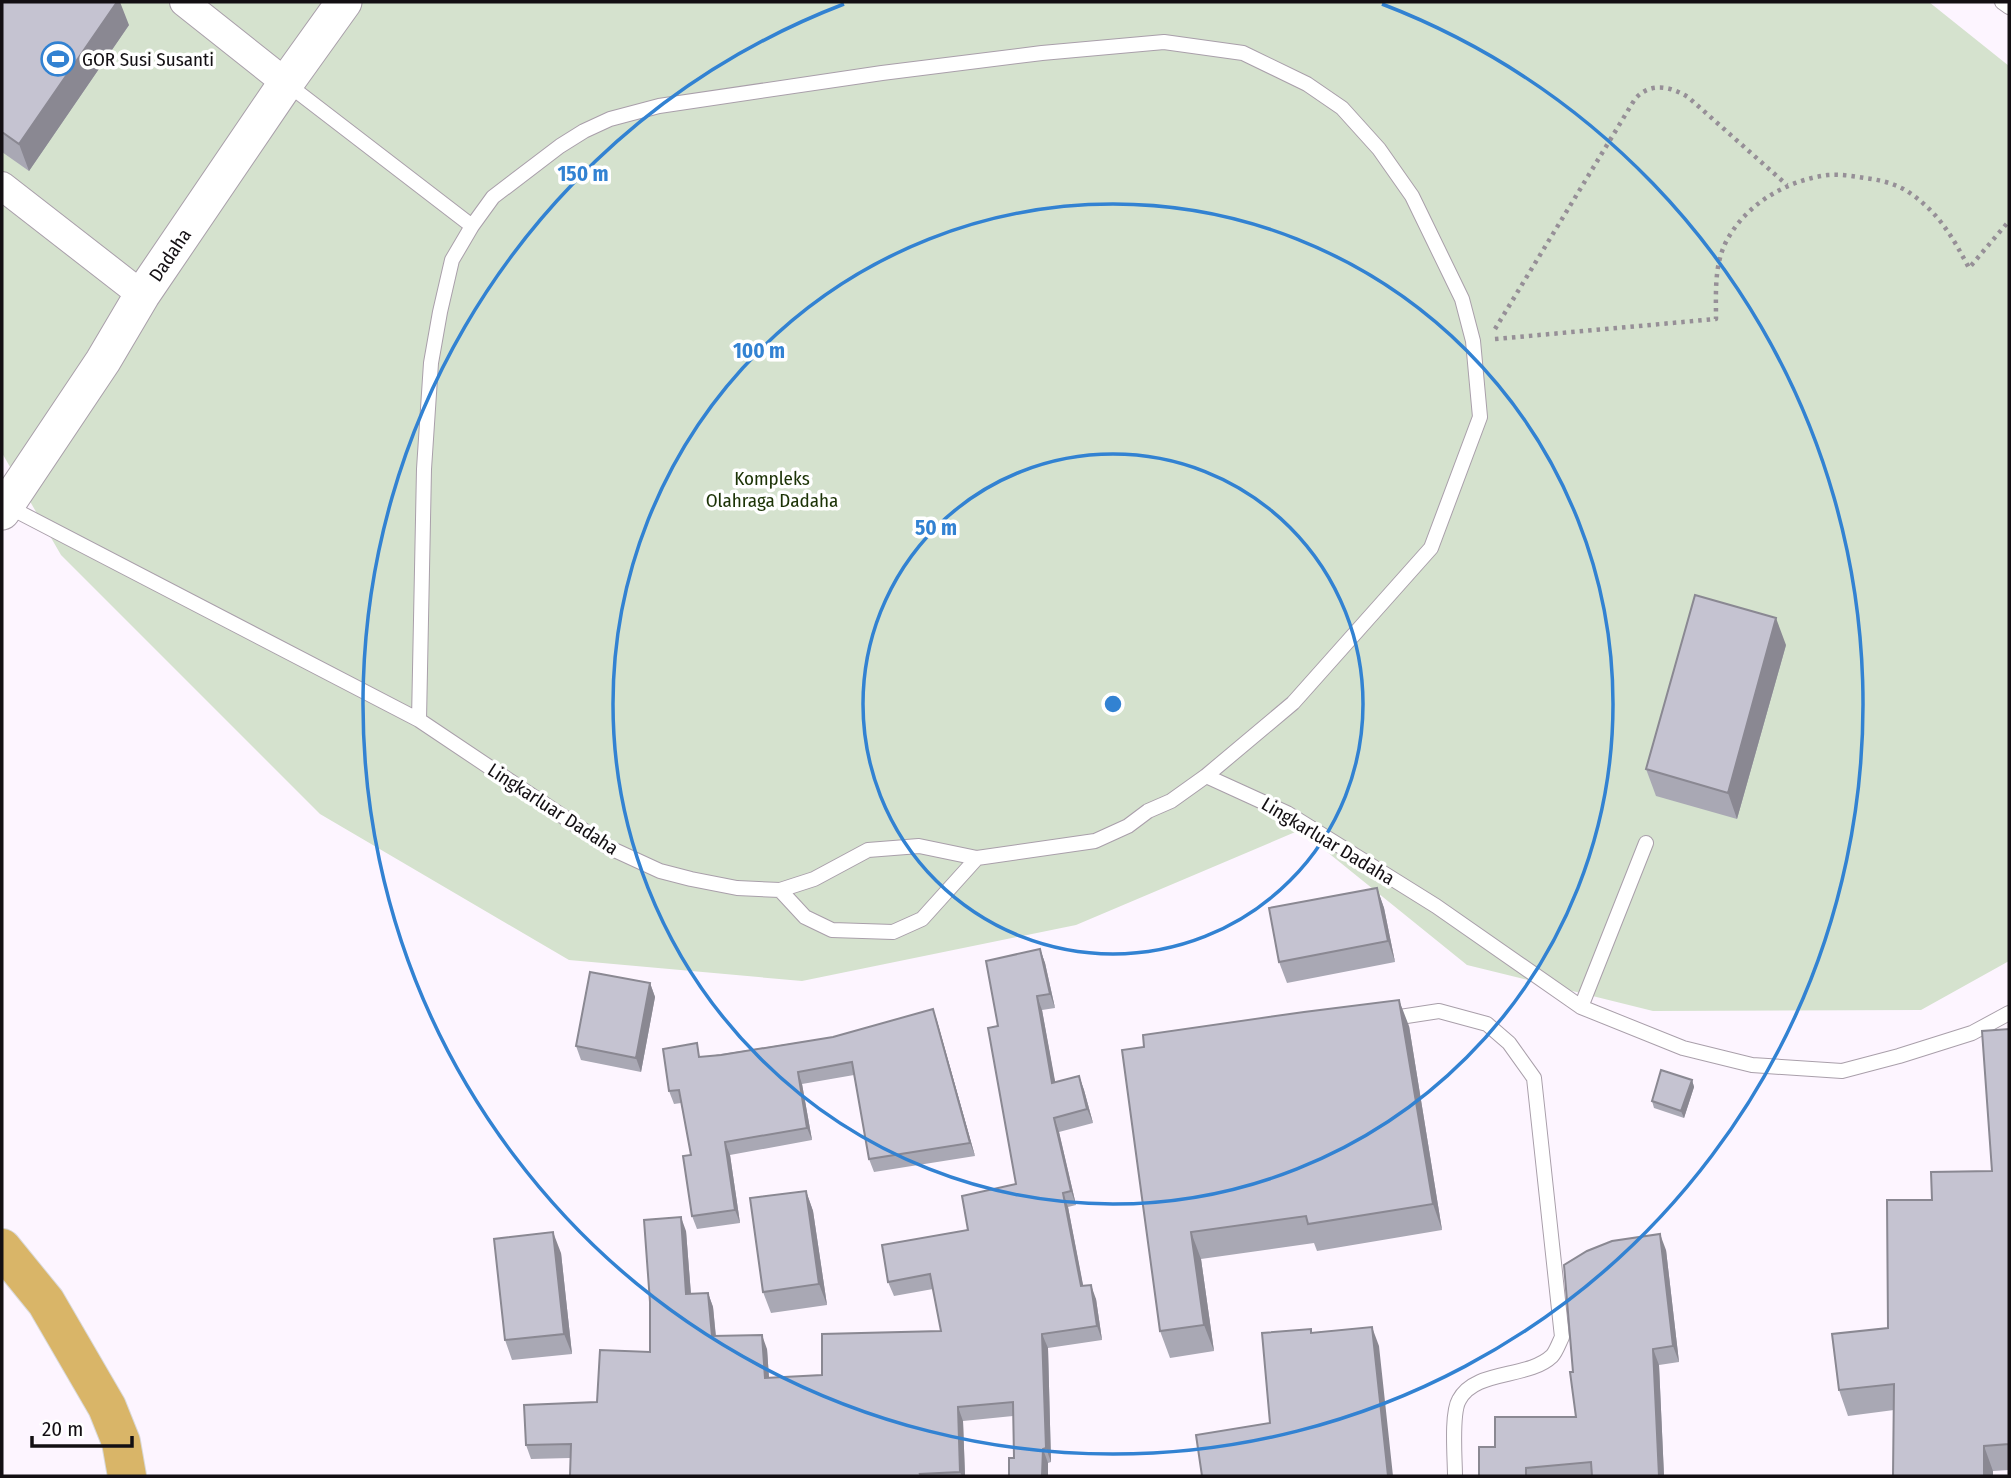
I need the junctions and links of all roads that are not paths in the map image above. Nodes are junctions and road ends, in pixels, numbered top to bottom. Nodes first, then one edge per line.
1 (2002, 2) edge
2 (197, 5) edge
3 (335, 5) edge
4 (2009, 7) edge
5 (286, 83) junction
6 (2, 186) edge
7 (472, 226) junction
8 (142, 295) junction
9 (3, 507) edge
10 (419, 720) junction
11 (1206, 776) junction
12 (1646, 843) dead end
13 (977, 859) junction
14 (780, 890) junction
15 (1581, 1007) junction
16 (2009, 1013) edge
17 (1367, 1022) edge
18 (2, 1248) edge
19 (127, 1476) edge
20 (1455, 1476) edge

1 - 4 lane
2 - 5 street
3 - 5 street, Dadaha
5 - 7 lane
5 - 8 street, Dadaha
6 - 8 street
7 - 10 lane
7 - 11 lane
8 - 9 street, Dadaha
9 - 10 lane, Lingkarluar Dadaha
10 - 14 lane, Lingkarluar Dadaha
11 - 13 lane, Lingkarluar Dadaha
11 - 15 lane, Lingkarluar Dadaha
12 - 15 lane
13 - 14 lane, Lingkarluar Dadaha
13 - 14 lane
15 - 16 lane, Lingkarluar Dadaha
17 - 20 lane
18 - 19 main road

